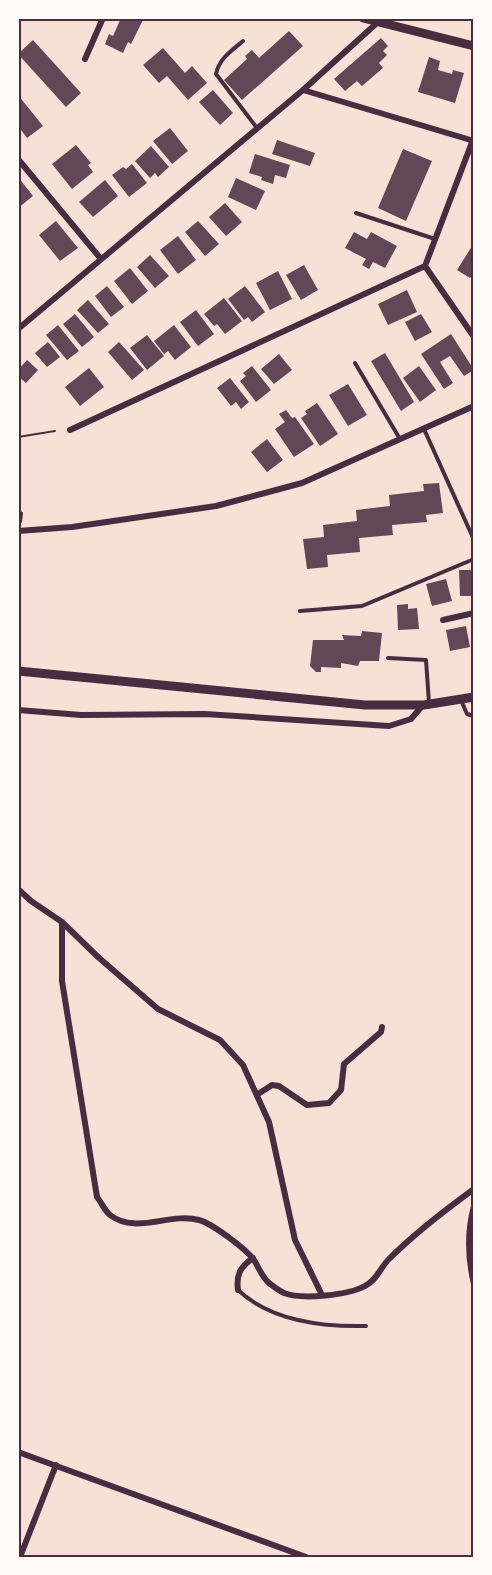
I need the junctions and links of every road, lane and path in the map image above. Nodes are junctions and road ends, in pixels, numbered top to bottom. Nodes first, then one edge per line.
1 (104, 18) edge
2 (363, 18) edge
3 (378, 22) junction
4 (243, 41) dead end
5 (474, 46) edge
6 (85, 59) dead end
7 (303, 90) junction
8 (257, 128) junction
9 (474, 140) edge
10 (18, 159) edge
11 (356, 213) dead end
12 (435, 239) junction
13 (101, 260) junction
14 (425, 266) junction
15 (18, 329) edge
16 (474, 337) edge
17 (355, 363) dead end
18 (474, 406) edge
19 (424, 428) junction
20 (70, 430) dead end
21 (55, 431) dead end
22 (18, 437) edge
23 (400, 439) junction
24 (18, 511) edge
25 (19, 531) edge
26 (474, 540) edge
27 (474, 559) edge
28 (300, 611) dead end
29 (474, 613) edge
30 (443, 620) dead end
31 (388, 658) dead end
32 (18, 671) edge
33 (474, 698) edge
34 (460, 699) junction
35 (427, 704) junction
36 (18, 710) edge
37 (474, 716) edge
38 (18, 889) edge
39 (62, 922) junction
40 (382, 1027) dead end
41 (258, 1094) junction
42 (474, 1189) edge
43 (474, 1206) edge
44 (253, 1258) junction
45 (474, 1284) edge
46 (238, 1290) joint
47 (322, 1295) junction
48 (366, 1326) dead end
49 (18, 1452) edge
50 (56, 1465) junction
51 (20, 1557) edge
52 (306, 1557) edge

1 - 6 street
2 - 3 street
3 - 5 street
3 - 7 street
4 - 8 lane
7 - 8 street
7 - 9 street
8 - 13 street
9 - 12 street
10 - 13 street
11 - 12 lane
12 - 14 street
13 - 15 street
14 - 16 street
14 - 20 street
17 - 23 lane
18 - 19 street
19 - 23 street
19 - 26 lane
21 - 22 path
23 - 25 street
24 - 25 path
27 - 28 lane
29 - 30 street
31 - 35 lane
32 - 35 street
33 - 34 street
34 - 35 street
34 - 37 lane
35 - 36 street
38 - 39 street
39 - 41 street
39 - 44 street
40 - 41 street
41 - 47 street
42 - 47 street
43 - 45 street
44 - 46 street
44 - 47 street
46 - 48 lane
49 - 50 street
50 - 51 street
50 - 52 street

